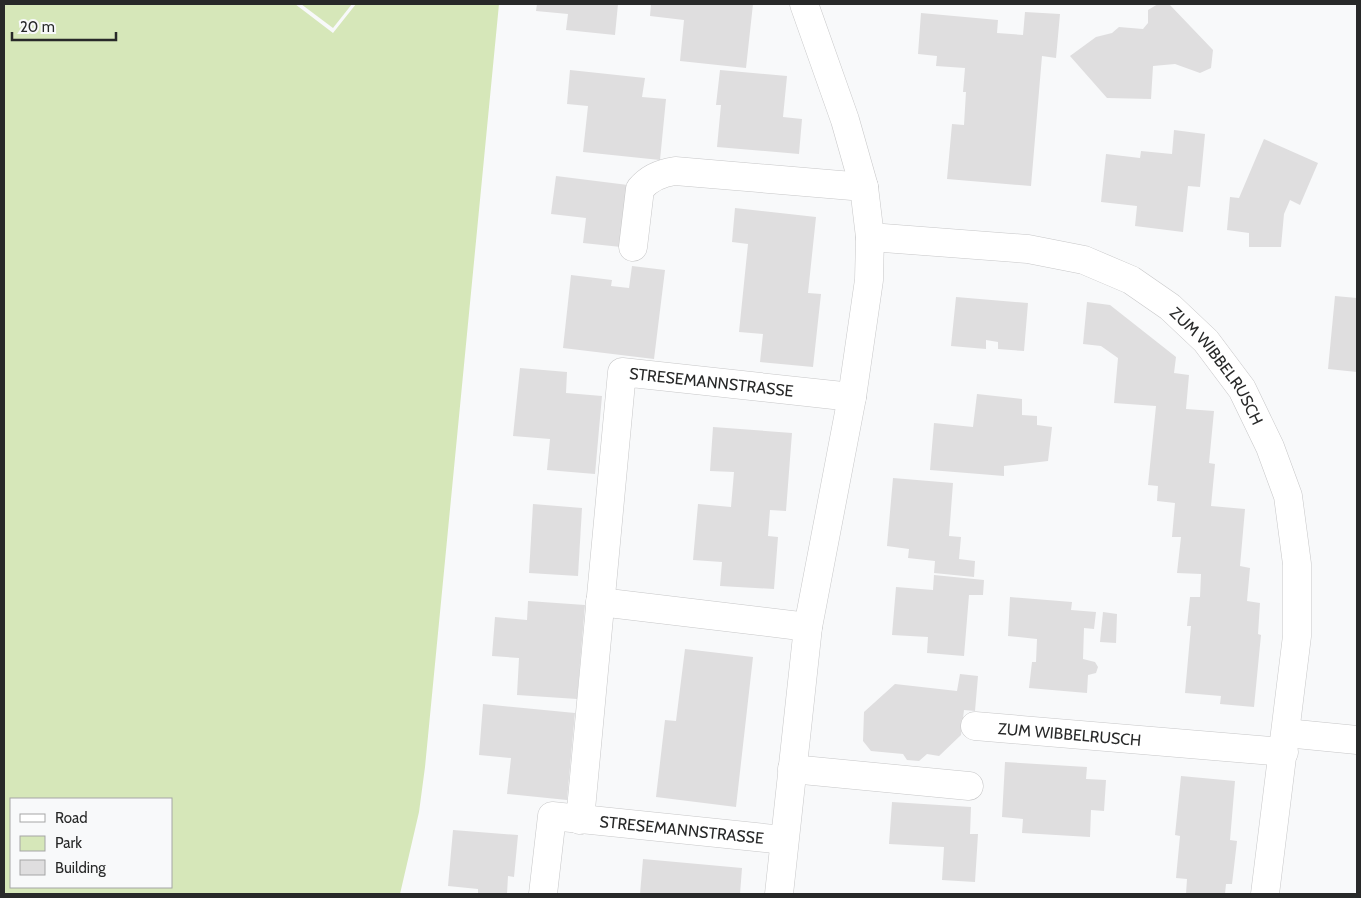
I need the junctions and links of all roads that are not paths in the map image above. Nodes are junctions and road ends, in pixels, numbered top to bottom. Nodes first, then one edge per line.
1 (804, 4) edge
2 (864, 187) junction
3 (870, 237) junction
4 (633, 247) dead end
5 (852, 397) junction
6 (600, 602) junction
7 (808, 627) junction
8 (975, 726) dead end
9 (1357, 740) edge
10 (1285, 743) junction
11 (792, 769) junction
12 (969, 786) dead end
13 (580, 820) junction
14 (784, 840) junction
15 (543, 894) edge
16 (779, 894) edge
17 (1266, 894) edge

1 - 2 street, STRESEMANNSTRASSE
2 - 3 street, STRESEMANNSTRASSE
2 - 4 street
3 - 5 street, STRESEMANNSTRASSE
3 - 10 street, ZUM WIBBELRUSCH
5 - 6 street, STRESEMANNSTRASSE
5 - 7 street, STRESEMANNSTRASSE
6 - 7 street
6 - 13 street, STRESEMANNSTRASSE
7 - 11 street, STRESEMANNSTRASSE
8 - 10 street, ZUM WIBBELRUSCH
9 - 10 street, ZUM WIBBELRUSCH
10 - 17 street, ZUM WIBBELRUSCH
11 - 12 street
11 - 14 street, STRESEMANNSTRASSE
13 - 14 street, STRESEMANNSTRASSE
13 - 15 street, STRESEMANNSTRASSE
14 - 16 street, STRESEMANNSTRASSE

